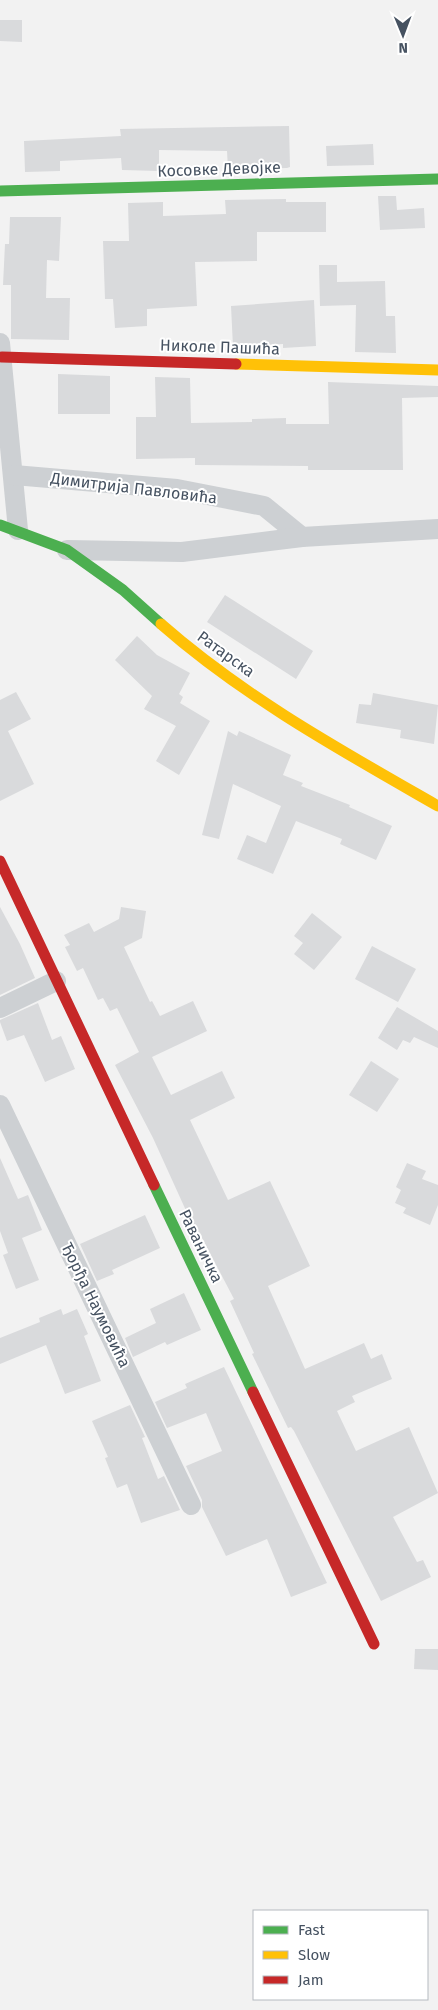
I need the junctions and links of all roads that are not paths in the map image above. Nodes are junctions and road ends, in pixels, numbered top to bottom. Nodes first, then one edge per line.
1 (438, 179) edge
2 (0, 191) edge
3 (1, 350) edge
4 (438, 370) edge
5 (14, 475) junction
6 (9, 527) edge
7 (438, 529) edge
8 (302, 537) junction
9 (67, 550) junction
10 (438, 806) edge
11 (0, 861) edge
12 (56, 982) junction
13 (0, 1008) edge
14 (0, 1105) edge
15 (191, 1505) dead end
16 (374, 1644) dead end

1 - 2 street, Косовке Девојке
3 - 4 street, Николе Пашића
3 - 5 street
5 - 6 street
5 - 8 street, Димитрија Павловића
6 - 9 street, Ратарска
7 - 8 street
8 - 9 street
9 - 10 street, Ратарска
11 - 12 street, Раваничка
12 - 13 street
12 - 16 street, Раваничка
14 - 15 street, Ђорђа Наумовића

